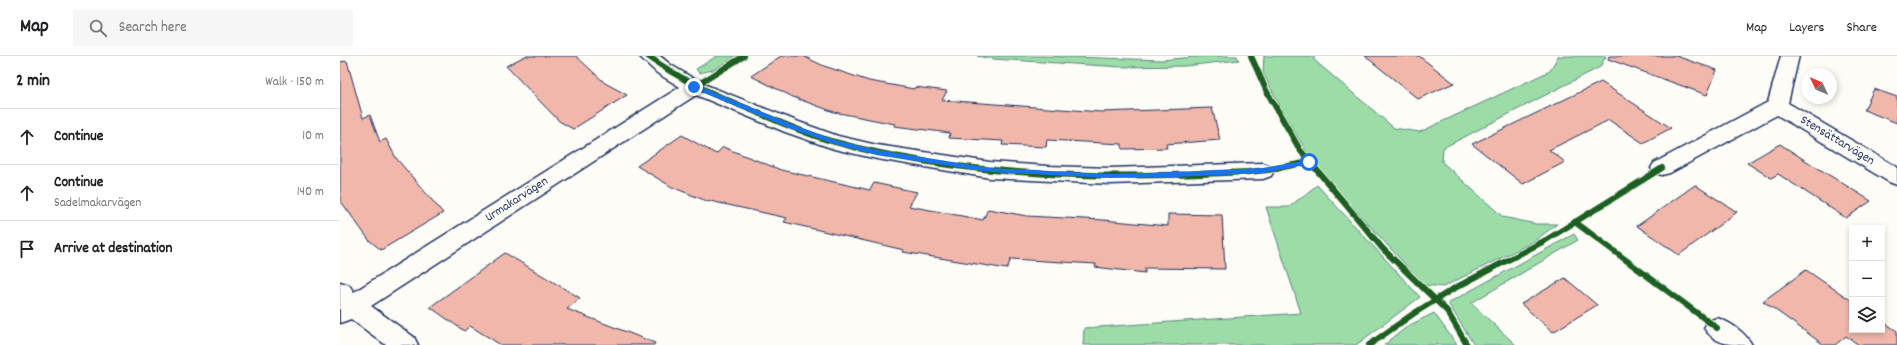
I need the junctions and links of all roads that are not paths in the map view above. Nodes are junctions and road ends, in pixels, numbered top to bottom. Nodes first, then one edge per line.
1 (648, 56) edge
2 (1790, 56) edge
3 (694, 87) junction
4 (1777, 106) junction
5 (1662, 168) dead end
6 (1263, 170) dead end
7 (1897, 177) edge
8 (344, 303) edge
9 (1717, 328) dead end
10 (404, 345) edge
11 (1739, 345) edge

1 - 3 street
2 - 4 street
3 - 6 street
3 - 8 street, Urmakarvägen
4 - 5 street
4 - 7 street, Stensättarvägen
8 - 10 street
9 - 11 street

